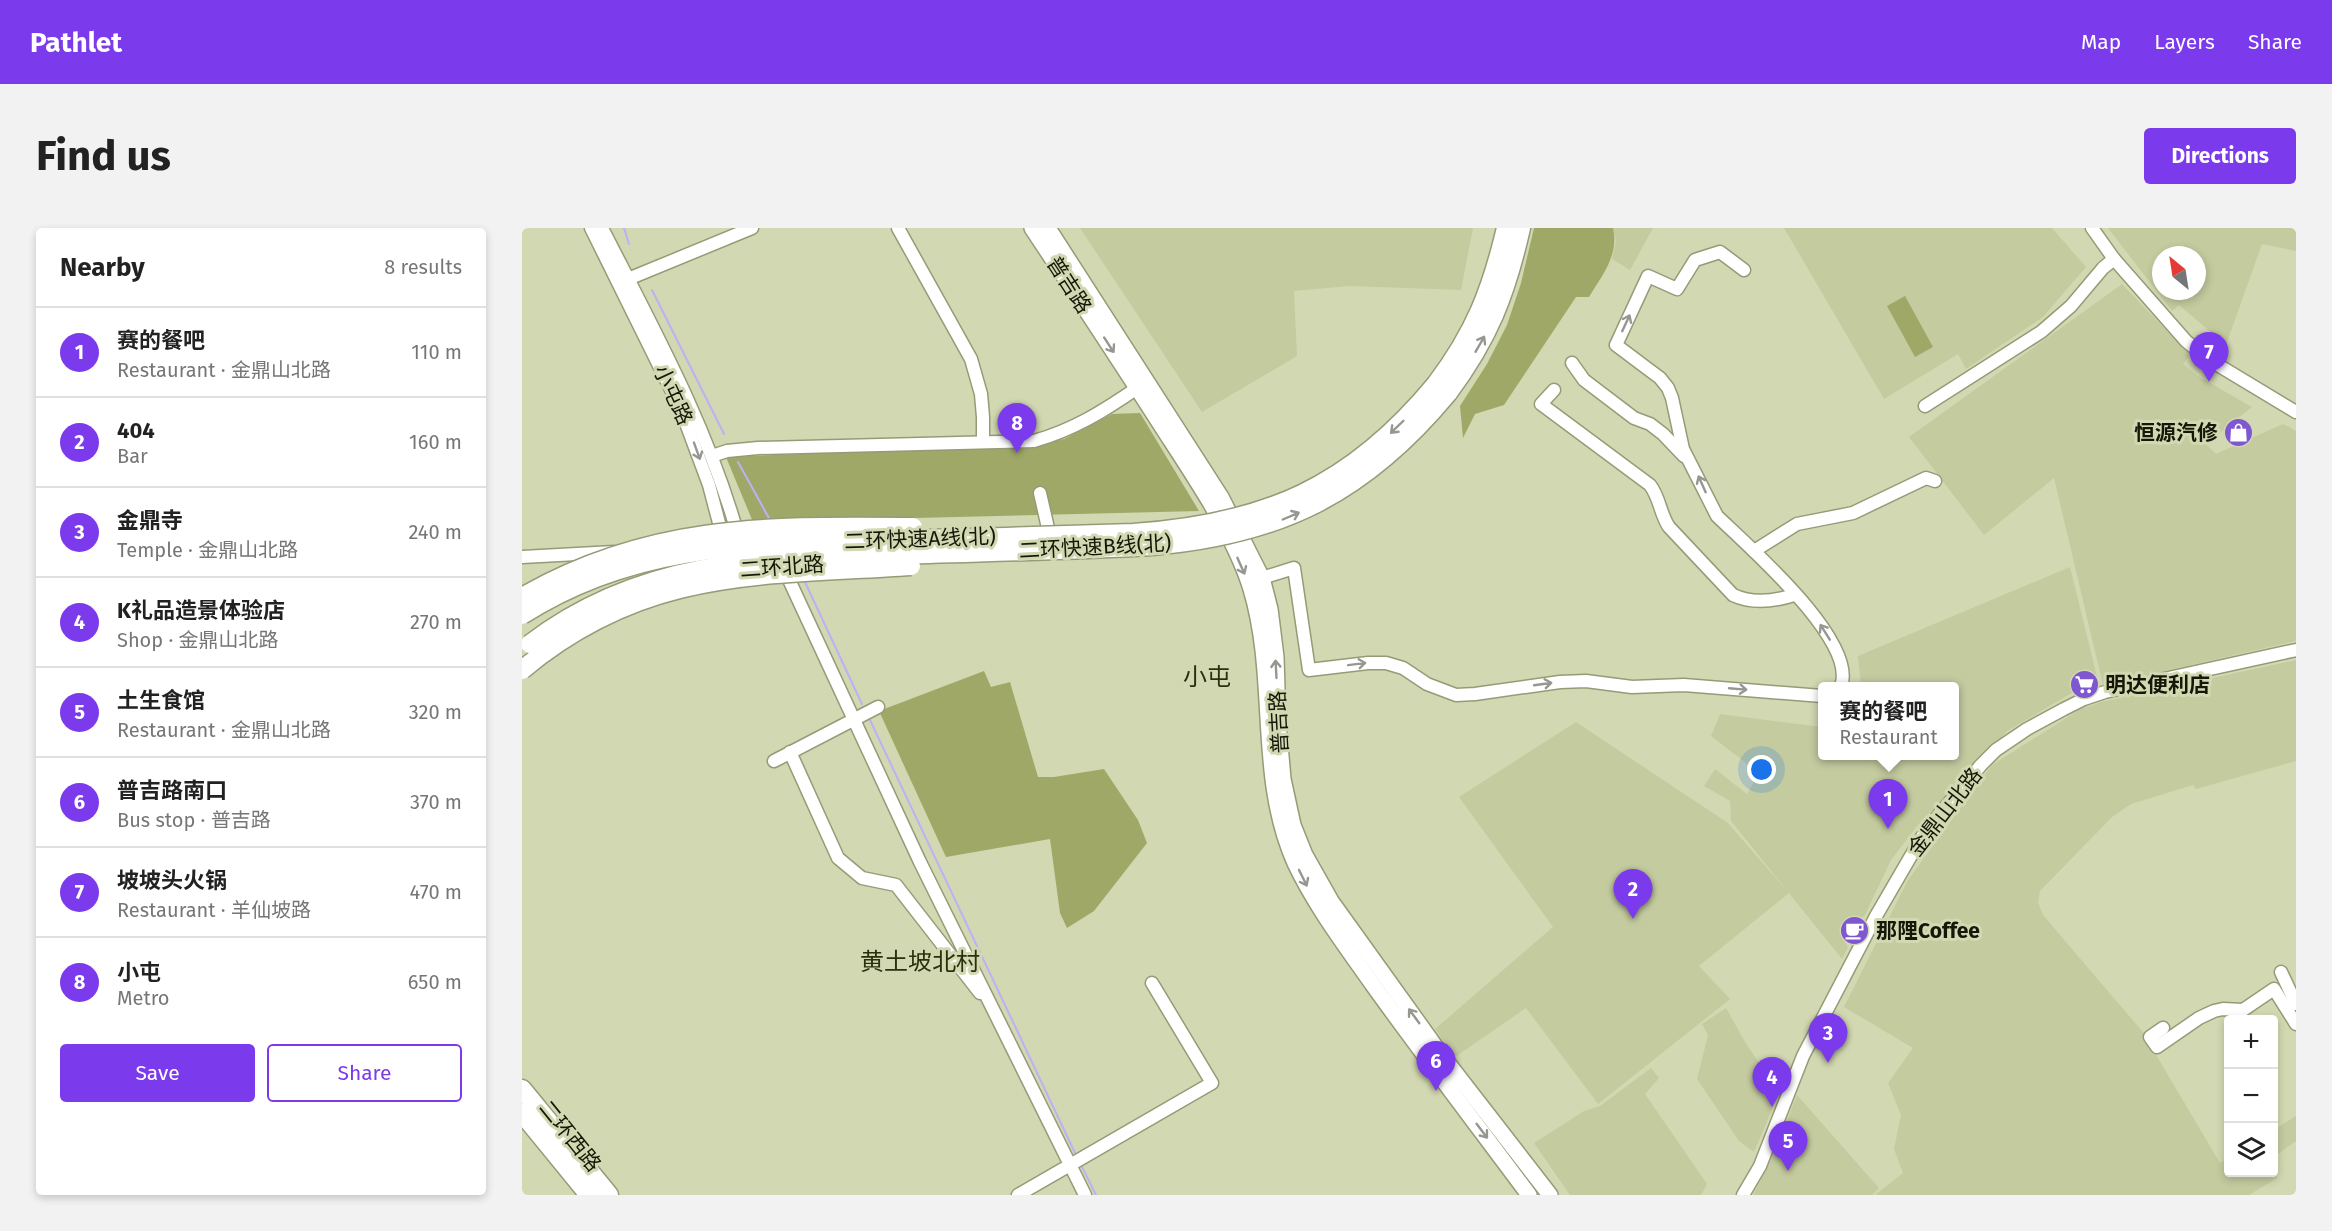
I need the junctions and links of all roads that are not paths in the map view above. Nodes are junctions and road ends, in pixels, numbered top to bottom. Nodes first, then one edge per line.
1 (591, 228) edge
2 (602, 228) edge
3 (752, 228) edge
4 (898, 228) edge
5 (1032, 228) edge
6 (1048, 228) edge
7 (1506, 228) edge
8 (1521, 228) edge
9 (2092, 228) edge
10 (2114, 259) junction
11 (1744, 270) dead end
12 (628, 279) junction
13 (1572, 363) dead end
14 (1137, 388) junction
15 (1442, 388) junction
16 (1554, 390) dead end
17 (1925, 406) dead end
18 (2296, 412) edge
19 (983, 442) junction
20 (712, 456) junction
21 (1688, 458) junction
22 (1935, 481) dead end
23 (1040, 493) dead end
24 (1223, 514) junction
25 (1048, 528) junction
26 (1152, 539) junction
27 (727, 542) junction
28 (1237, 542) junction
29 (1754, 551) junction
30 (525, 557) edge
31 (782, 566) junction
32 (746, 569) junction
33 (730, 571) junction
34 (1262, 578) junction
35 (1794, 595) junction
36 (522, 597) edge
37 (553, 603) junction
38 (522, 615) edge
39 (522, 624) edge
40 (526, 647) edge
41 (2296, 650) edge
42 (522, 662) edge
43 (522, 670) edge
44 (1841, 682) edge
45 (1818, 696) edge
46 (878, 707) dead end
47 (853, 719) junction
48 (790, 752) junction
49 (774, 761) dead end
50 (955, 933) junction
51 (941, 944) junction
52 (2281, 972) dead end
53 (1152, 983) dead end
54 (2296, 1004) edge
55 (990, 1005) dead end
56 (2296, 1024) edge
57 (2163, 1028) dead end
58 (522, 1077) edge
59 (522, 1089) edge
60 (522, 1113) edge
61 (522, 1125) edge
62 (1075, 1163) junction
63 (580, 1195) edge
64 (589, 1195) edge
65 (609, 1195) edge
66 (618, 1195) edge
67 (1018, 1195) edge
68 (1085, 1195) edge
69 (1529, 1195) edge
70 (1550, 1195) edge
71 (1743, 1195) edge

1 -> 27 street, 小屯路
2 - 12 street, 小屯路
3 - 12 street
4 - 19 street
5 -> 14 main road, 普吉路
6 - 24 main road, 普吉路
7 - 15 highway
15 -> 8 highway, 二环快速B线(北)
9 - 10 street
10 - 17 street
10 - 18 street
21 -> 11 street
12 - 20 street, 小屯路
13 - 21 street
14 - 19 street
14 - 24 main road, 普吉路
15 - 26 highway, 二环快速B线(北), bridge
16 - 35 street
19 - 20 street
20 - 27 street, 小屯路
29 -> 21 street
22 - 29 street
23 - 25 street
24 - 25 main road, 二环北路
24 - 28 main road, 普吉路
25 - 27 main road, 二环北路
26 - 36 highway, bridge
26 - 38 highway, 二环快速A线(北), bridge
26 - 40 highway, 二环快速B线(北), bridge
26 - 43 highway, bridge
27 - 30 street
27 - 32 street, 小屯路
27 - 33 street, 小屯路
27 - 37 main road, 二环北路
28 - 31 main road, 二环北路
28 - 34 main road, 普吉路
28 -> 69 main road, 普吉路
29 - 35 street
30 - 37 street
31 - 32 main road, 二环北路
31 - 47 street
32 - 33 main road, 二环北路
33 - 42 main road, 二环北路
34 -> 45 street
70 -> 34 main road, 普吉路
44 -> 35 street
37 - 39 main road, 二环北路
41 - 71 street, 金鼎山北路
46 - 47 street
47 - 48 street
47 - 50 street
48 - 49 street
48 - 51 street
50 - 51 street
50 - 62 street
51 - 55 street
52 - 54 street
53 - 62 street
56 - 57 street
58 - 66 main road, 二环西路
59 - 65 highway
60 - 64 highway
61 - 63 main road, 二环西路
62 - 67 street
62 - 68 street

